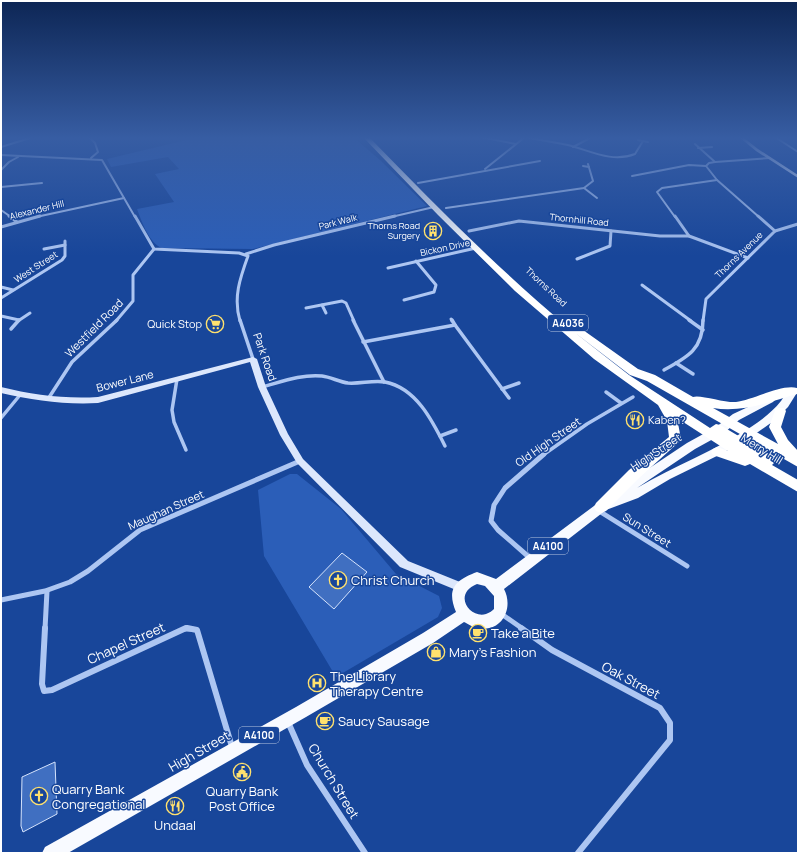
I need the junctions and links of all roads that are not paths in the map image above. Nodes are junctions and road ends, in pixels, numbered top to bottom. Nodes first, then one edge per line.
1 (112, 177) edge
2 (405, 177) edge
3 (412, 177) edge
4 (449, 177) edge
5 (592, 177) edge
6 (715, 177) edge
7 (44, 180) dead end
8 (717, 180) junction
9 (42, 183) junction
10 (418, 183) junction
11 (40, 186) dead end
12 (1, 187) edge
13 (584, 188) junction
14 (124, 198) junction
15 (597, 198) dead end
16 (434, 207) junction
17 (446, 208) junction
18 (1, 210) edge
19 (17, 222) junction
20 (798, 224) edge
21 (1, 227) edge
22 (469, 231) junction
23 (611, 231) junction
24 (776, 231) junction
25 (689, 236) junction
26 (476, 248) junction
27 (44, 249) dead end
28 (154, 249) junction
29 (246, 254) junction
30 (748, 258) junction
31 (577, 259) dead end
32 (416, 261) junction
33 (388, 268) dead end
34 (642, 285) dead end
35 (1, 287) edge
36 (13, 290) junction
37 (1, 298) edge
38 (404, 300) dead end
39 (322, 305) junction
40 (306, 308) dead end
41 (30, 313) dead end
42 (326, 313) dead end
43 (1, 316) edge
44 (451, 319) dead end
45 (19, 320) junction
46 (455, 325) junction
47 (11, 329) dead end
48 (703, 330) junction
49 (363, 342) junction
50 (253, 359) junction
51 (676, 363) junction
52 (664, 370) dead end
53 (634, 372) junction
54 (693, 374) dead end
55 (651, 378) junction
56 (177, 379) junction
57 (384, 382) junction
58 (519, 383) dead end
59 (638, 385) junction
60 (262, 387) junction
61 (502, 389) junction
62 (1, 390) edge
63 (796, 390) edge
64 (606, 392) dead end
65 (20, 395) junction
66 (633, 397) dead end
67 (509, 398) dead end
68 (48, 399) junction
69 (621, 403) junction
70 (780, 411) junction
71 (1, 418) edge
72 (720, 429) junction
73 (456, 430) dead end
74 (440, 436) junction
75 (738, 439) junction
76 (445, 446) dead end
77 (186, 450) dead end
78 (717, 452) junction
79 (798, 458) edge
80 (300, 461) junction
81 (798, 462) edge
82 (798, 479) edge
83 (798, 487) edge
84 (798, 493) edge
85 (599, 509) junction
86 (532, 560) junction
87 (687, 566) dead end
88 (496, 586) junction
89 (461, 587) junction
90 (47, 591) junction
91 (1, 600) edge
92 (500, 613) junction
93 (464, 614) junction
94 (287, 720) junction
95 (233, 750) junction
96 (51, 853) edge
97 (365, 853) edge
98 (578, 853) edge

1 - 14 street
2 - 16 highway, Thorns Road / A4036
3 - 10 highway, Thorns Road / A4036
4 - 10 street
5 - 13 street
6 - 8 street, Thorns Avenue
7 - 9 street
8 - 24 street, Thorns Avenue
8 - 25 street
9 - 11 street
9 - 12 street
10 - 17 highway, Thorns Road / A4036
13 - 15 street
13 - 17 street
14 - 19 street, Alexander Hill
14 - 28 street
16 - 26 highway, Thorns Road / A4036
16 - 29 street, Park Walk
17 - 22 highway, Thorns Road / A4036
18 - 19 street
19 - 21 street, Alexander Hill
20 - 24 street
22 - 23 street, Thornhill Road
22 - 53 highway, Thorns Road / A4036
23 - 25 street, Thornhill Road
23 - 31 street
24 - 30 street, Thorns Avenue
25 - 30 street
26 - 32 street, Bickon Drive
26 - 59 highway, Thorns Road / A4036
27 - 36 street, West Street
28 - 29 street
28 - 68 street, Westfield Road
29 - 50 street, Park Road
30 - 48 street, Thorns Avenue
32 - 33 street, Bickon Drive
32 - 38 street, Bickon Drive
34 - 48 street
35 - 36 street
36 - 37 street, West Street
39 - 40 street
39 - 42 street
39 - 49 street
41 - 45 street
43 - 45 street
44 - 46 street
45 - 47 street
46 - 49 street
46 - 61 street
48 - 51 street, Thorns Avenue
49 - 57 street
50 - 56 street, Bower Lane
50 - 60 street, Park Road
51 - 52 street, Thorns Avenue
51 - 54 street
53 - 55 highway, Thorns Road / A4036
53 - 72 highway
55 - 63 highway
55 - 72 highway, Thorns Road / A4036
56 - 68 street, Bower Lane
56 - 77 street
57 - 60 street
57 - 74 street
58 - 61 street
59 - 72 highway, Thorns Road / A4036
59 - 85 highway
60 - 80 street, Park Road
61 - 67 street
62 - 65 street, Bower Lane
63 - 70 main road, A4100
63 - 72 main road, A4100
64 - 69 street
65 - 68 street, Bower Lane
65 - 71 street
66 - 69 street, Old High Street
69 - 86 street, Old High Street
70 - 75 main road, A4100
70 - 79 highway
72 - 75 highway, Merry Hill / A4036
72 - 75 highway, Merry Hill / A4036
72 - 85 main road, High Street / A4100
73 - 74 street
74 - 76 street
75 - 78 main road, A4100
75 - 81 highway, Merry Hill / A4036
75 - 82 highway
75 - 83 highway, Merry Hill / A4036
78 - 84 highway
78 - 85 main road, High Street / A4100
80 - 89 street, Park Road
80 - 90 street, Maughan Street
85 - 86 main road, High Street / A4100
85 - 87 street, Sun Street
86 - 88 main road, High Street / A4100
88 - 89 main road
88 - 92 main road
89 - 93 main road
90 - 91 street, Maughan Street
90 - 95 street, Chapel Street
92 - 93 main road
92 - 98 street, Oak Street
93 - 94 main road, High Street / A4100
94 - 95 main road, High Street / A4100
94 - 97 street, Church Street
95 - 96 main road, High Street / A4100

